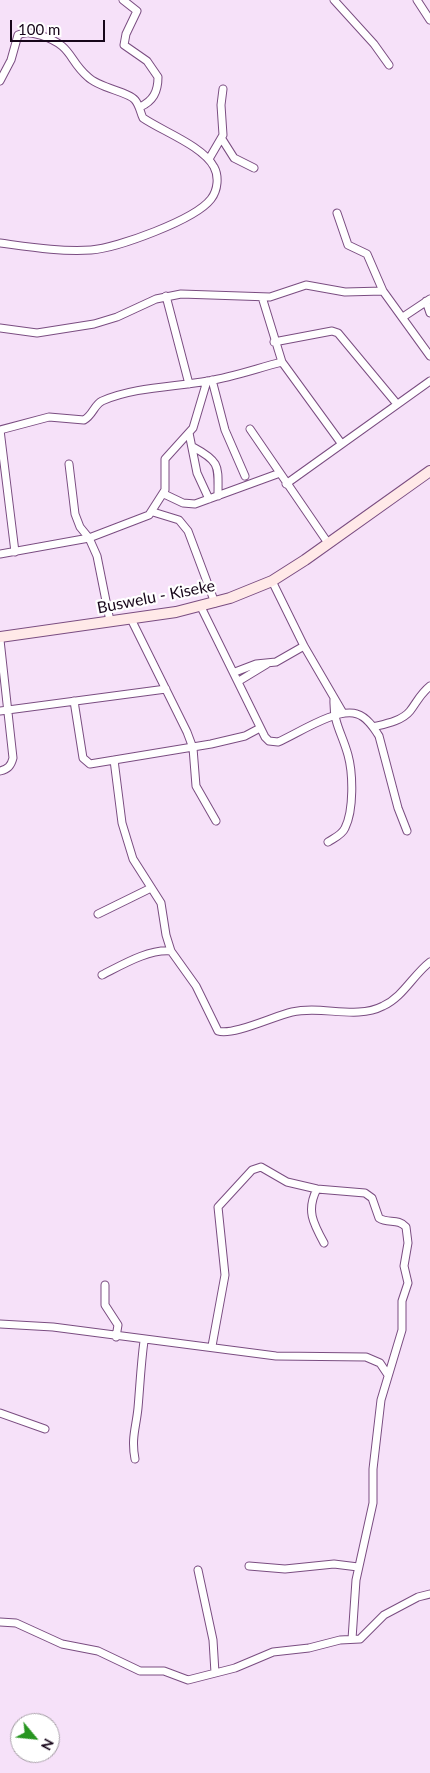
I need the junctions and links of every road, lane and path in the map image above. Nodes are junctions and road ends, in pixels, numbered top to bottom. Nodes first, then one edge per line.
1 (123, 0) edge
2 (334, 0) edge
3 (417, 0) edge
4 (430, 20) edge
5 (389, 65) dead end
6 (0, 81) edge
7 (223, 90) dead end
8 (140, 107) junction
9 (222, 139) junction
10 (209, 159) junction
11 (254, 168) dead end
12 (336, 213) dead end
13 (0, 243) edge
14 (383, 291) junction
15 (166, 296) junction
16 (262, 297) junction
17 (428, 300) edge
18 (430, 313) edge
19 (402, 317) junction
20 (0, 328) edge
21 (274, 342) junction
22 (430, 353) edge
23 (282, 362) junction
24 (210, 381) junction
25 (430, 381) edge
26 (189, 384) junction
27 (397, 404) junction
28 (250, 429) dead end
29 (0, 430) edge
30 (189, 433) junction
31 (341, 443) junction
32 (193, 447) junction
33 (69, 464) dead end
34 (430, 471) edge
35 (280, 473) junction
36 (245, 476) dead end
37 (286, 484) junction
38 (164, 494) junction
39 (218, 496) junction
40 (209, 499) junction
41 (153, 512) junction
42 (89, 538) junction
43 (328, 543) junction
44 (15, 552) junction
45 (0, 554) edge
46 (272, 580) junction
47 (215, 603) junction
48 (201, 607) junction
49 (130, 619) junction
50 (110, 621) junction
51 (0, 638) edge
52 (304, 646) junction
53 (267, 664) junction
54 (235, 672) junction
55 (239, 681) junction
56 (430, 686) edge
57 (166, 689) junction
58 (334, 699) junction
59 (74, 701) junction
60 (0, 710) edge
61 (8, 710) junction
62 (343, 712) junction
63 (333, 716) junction
64 (373, 727) junction
65 (260, 728) junction
66 (193, 748) junction
67 (114, 760) junction
68 (0, 771) edge
69 (216, 821) dead end
70 (407, 832) dead end
71 (328, 842) dead end
72 (152, 888) junction
73 (98, 914) dead end
74 (171, 951) junction
75 (430, 962) edge
76 (102, 975) dead end
77 (317, 1189) junction
78 (324, 1243) dead end
79 (105, 1285) dead end
80 (0, 1324) edge
81 (116, 1337) junction
82 (144, 1341) junction
83 (212, 1346) junction
84 (388, 1375) junction
85 (0, 1413) edge
86 (45, 1429) dead end
87 (135, 1459) dead end
88 (249, 1566) dead end
89 (358, 1567) junction
90 (198, 1570) dead end
91 (430, 1594) edge
92 (0, 1622) edge
93 (352, 1639) junction
94 (215, 1673) junction

1 - 8 street
2 - 5 street
3 - 4 street
6 - 8 street
7 - 9 street
8 - 10 street
9 - 10 street
9 - 11 street
10 - 13 street
12 - 14 street
14 - 16 street
14 - 19 street
15 - 16 street
15 - 20 street
15 - 26 street
16 - 21 street
17 - 18 street
17 - 19 street
19 - 22 street
21 - 23 street
21 - 27 street
23 - 24 street
23 - 31 street
24 - 26 street
24 - 30 street
24 - 36 street
25 - 27 street
26 - 29 street
27 - 31 street
28 - 35 street
29 - 44 street
30 - 32 street
30 - 38 street
31 - 37 street
32 - 39 street
32 - 40 street
33 - 42 street
34 - 43 main road, Buswelu - Kiseke
35 - 37 street
35 - 39 street
37 - 43 street
38 - 40 street
38 - 41 street
39 - 40 street
41 - 42 street
41 - 47 street
42 - 44 street
42 - 50 street
43 - 46 main road, Buswelu - Kiseke
44 - 45 street
46 - 47 main road, Buswelu - Kiseke
46 - 52 street
47 - 48 main road, Buswelu - Kiseke
48 - 49 main road, Buswelu - Kiseke
48 - 54 street
49 - 50 main road, Buswelu - Kiseke
49 - 57 street
50 - 51 main road, Buswelu - Kiseke
51 - 61 street
52 - 53 street
52 - 58 street
53 - 54 street
53 - 55 street
54 - 55 street
55 - 65 street
56 - 64 street
57 - 59 street
57 - 66 street
58 - 62 street
58 - 63 street
59 - 61 street
59 - 67 street
60 - 61 street
61 - 68 street
62 - 63 street
62 - 64 street
63 - 65 street
63 - 71 street
64 - 70 street
65 - 66 street
66 - 67 street
66 - 69 street
67 - 72 street
72 - 73 street
72 - 74 street
74 - 75 street
74 - 76 street
77 - 78 street
77 - 83 street
77 - 84 street
79 - 81 street
80 - 81 street
81 - 82 street
82 - 83 street
82 - 87 street
83 - 84 street
84 - 89 street
85 - 86 street
88 - 89 street
89 - 93 street
90 - 94 street
91 - 93 street
92 - 94 street
93 - 94 street

